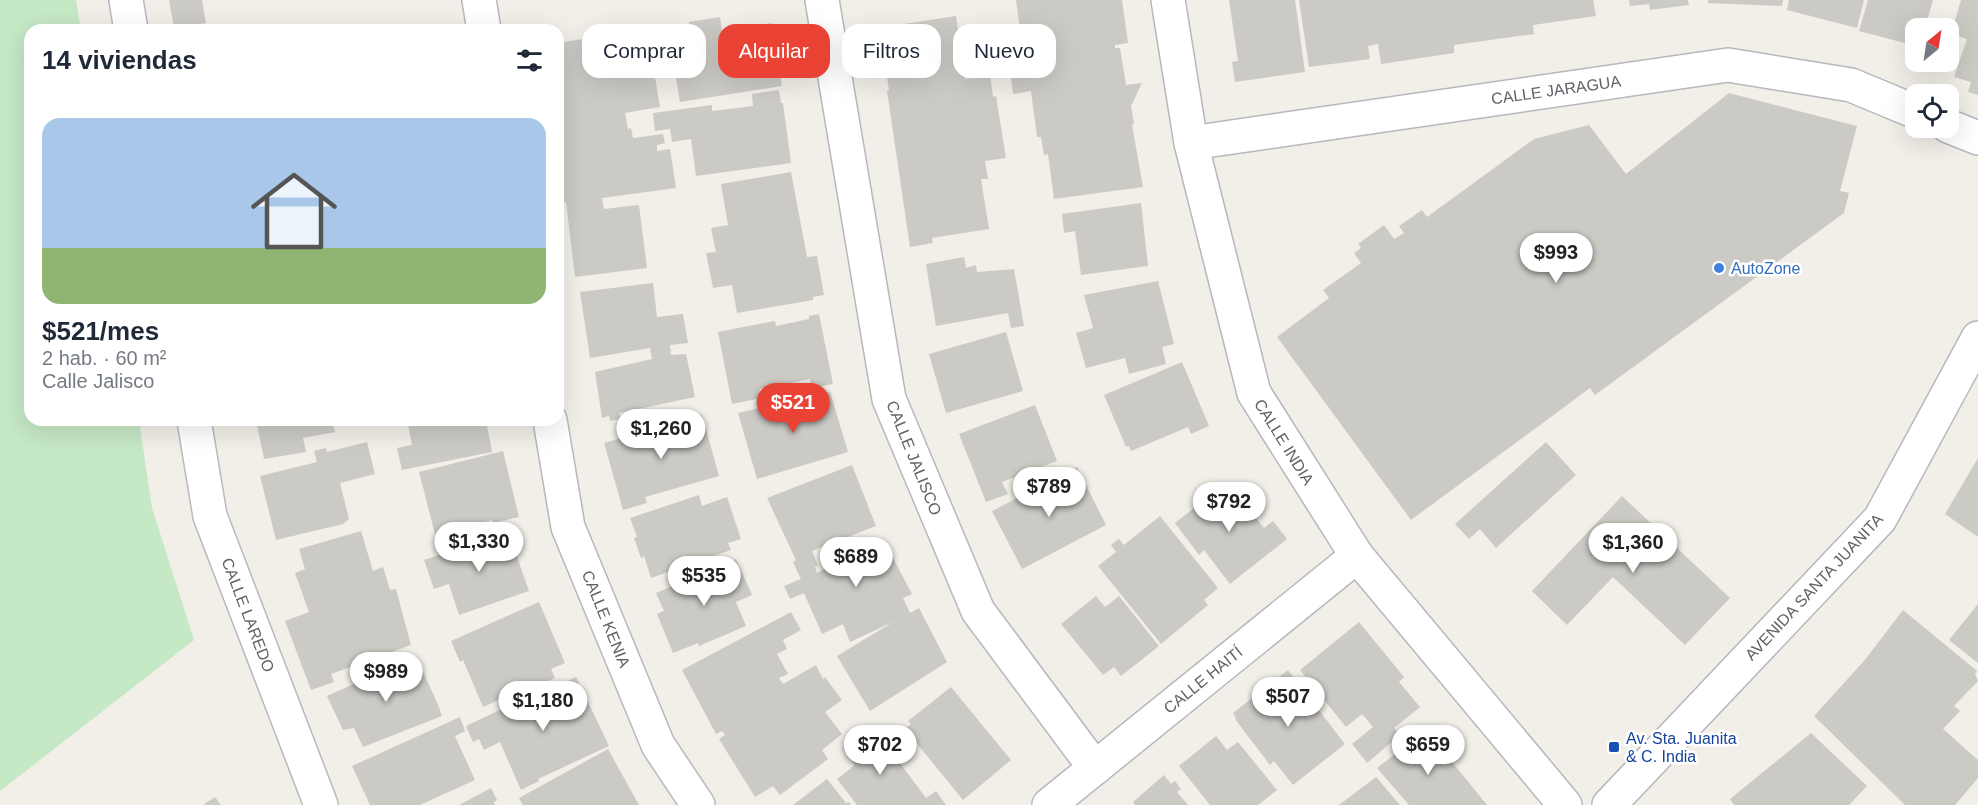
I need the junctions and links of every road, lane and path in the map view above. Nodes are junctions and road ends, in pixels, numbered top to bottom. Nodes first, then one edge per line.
1 (126, 0) edge
2 (479, 0) edge
3 (822, 0) edge
4 (1168, 0) edge
5 (130, 24) edge
6 (483, 24) edge
7 (1905, 107) edge
8 (1959, 130) edge
9 (1978, 138) edge
10 (1191, 143) junction
11 (1978, 338) edge
12 (195, 426) edge
13 (551, 426) edge
14 (1357, 556) junction
15 (1095, 768) junction
16 (321, 805) edge
17 (698, 805) edge
18 (1049, 805) edge
19 (1565, 805) edge
20 (1609, 805) edge

1 - 5 street
2 - 6 street
3 - 15 street, CALLE JALISCO
4 - 10 street, CALLE INDIA
7 - 10 street, CALLE JARAGUA
8 - 9 street
10 - 14 street, CALLE INDIA
11 - 20 street, AVENIDA SANTA JUANITA
12 - 16 street, CALLE LAREDO
13 - 17 street, CALLE KENIA
14 - 15 street, CALLE HAITÍ
14 - 19 street, CALLE INDIA
15 - 18 street, CALLE HAITÍ

